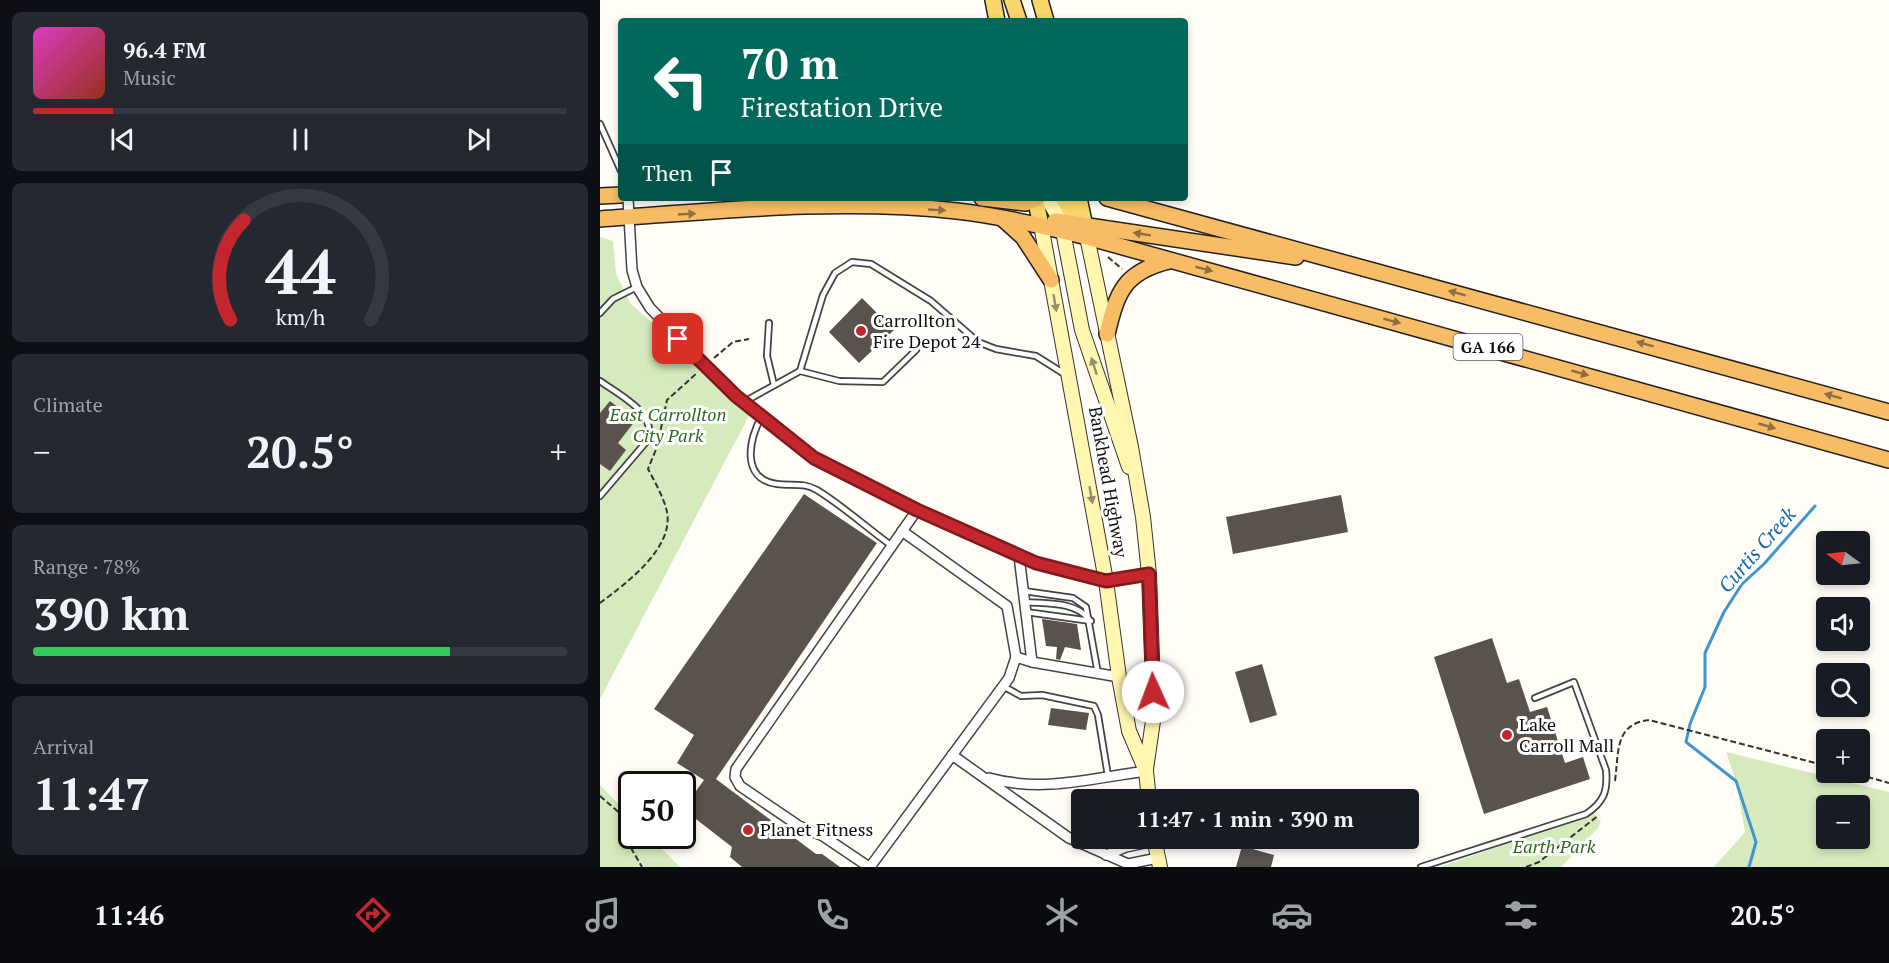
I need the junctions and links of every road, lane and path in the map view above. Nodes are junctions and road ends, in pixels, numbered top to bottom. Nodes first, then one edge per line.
1 (993, 0) edge
2 (1012, 0) edge
3 (1040, 0) edge
4 (997, 18) edge
5 (1018, 18) edge
6 (1045, 18) edge
7 (600, 124) edge
8 (618, 164) edge
9 (618, 195) edge
10 (600, 196) edge
11 (628, 201) edge
12 (826, 201) edge
13 (1039, 201) edge
14 (1043, 201) edge
15 (1064, 201) edge
16 (1078, 201) edge
17 (1119, 201) edge
18 (1145, 201) edge
19 (805, 208) junction
20 (1163, 212) junction
21 (629, 217) junction
22 (1000, 217) junction
23 (600, 219) edge
24 (1041, 225) junction
25 (1074, 227) junction
26 (1106, 255) dead end
27 (1172, 261) junction
28 (1386, 273) junction
29 (1127, 274) dead end
30 (1051, 280) junction
31 (637, 287) junction
32 (600, 313) edge
33 (769, 323) dead end
34 (1107, 334) junction
35 (749, 339) dead end
36 (916, 350) dead end
37 (714, 358) dead end
38 (800, 371) junction
39 (699, 372) dead end
40 (1069, 376) junction
41 (600, 381) edge
42 (774, 385) junction
43 (744, 402) junction
44 (1889, 412) edge
45 (762, 416) junction
46 (1889, 460) edge
47 (600, 496) edge
48 (1140, 500) junction
49 (917, 510) junction
50 (902, 531) junction
51 (892, 546) junction
52 (1019, 556) junction
53 (1149, 574) junction
54 (1106, 581) junction
55 (1024, 591) junction
56 (600, 603) edge
57 (1026, 607) junction
58 (1090, 621) junction
59 (1016, 657) junction
60 (1032, 662) junction
61 (1098, 674) junction
62 (1119, 677) junction
63 (1003, 686) junction
64 (1535, 698) dead end
65 (1674, 726) dead end
66 (952, 755) junction
67 (1816, 763) edge
68 (1146, 771) junction
69 (981, 776) junction
70 (1108, 776) junction
71 (1870, 778) edge
72 (1889, 783) edge
73 (1148, 789) edge
74 (600, 796) edge
75 (1121, 849) edge
76 (1106, 855) junction
77 (1159, 863) edge
78 (642, 867) edge
79 (869, 867) edge
80 (1421, 867) edge

1 - 4 main road
2 - 5 main road
3 - 6 main road
7 - 8 lane
9 - 10 highway
11 - 21 street
12 - 19 highway
13 - 24 main road, Bankhead Highway
14 - 25 main road
15 - 25 main road
16 - 25 main road, Bankhead Highway
17 - 20 highway
18 - 20 highway, GA 166
21 -> 19 highway
19 -> 22 highway
20 - 28 highway, GA 166
21 - 23 highway
21 - 31 street
22 - 24 highway
22 - 30 highway
24 - 25 highway
24 - 30 main road, Bankhead Highway
25 - 27 highway, GA 166
28 -> 25 highway
25 - 34 main road, Bankhead Highway
48 -> 25 main road
26 - 29 path
27 - 34 highway
27 -> 46 highway, GA 166
44 -> 28 highway, GA 166
30 -> 40 main road, Bankhead Highway
31 - 32 lane
31 - 43 street
33 - 42 lane
34 - 48 main road, Bankhead Highway
35 - 37 path
36 - 38 lane
38 - 40 lane
38 - 42 lane
39 - 56 path
40 -> 54 main road, Bankhead Highway
41 - 47 lane
42 - 43 lane
43 - 45 street
45 - 49 street
45 - 51 lane
48 - 53 main road, Bankhead Highway
49 - 50 street
49 - 52 street
50 - 51 street
50 - 59 street
51 - 79 street
52 - 54 street
52 - 55 street
53 - 54 street
53 - 68 main road, Bankhead Highway
54 - 62 main road, Bankhead Highway
55 - 57 street
55 - 58 lane
57 - 58 lane
57 - 58 lane
57 - 60 street
58 - 61 lane
59 - 60 street
59 - 63 street
60 - 61 street
61 - 62 street
62 - 68 main road, Bankhead Highway
63 - 66 street
63 - 70 lane
64 - 80 lane
65 - 67 path
66 - 69 street
66 - 79 street
68 - 70 street
68 - 73 main road, Bankhead Highway
69 - 70 street
69 - 76 street
71 - 72 path
74 - 78 path
75 - 76 street
76 - 77 street

